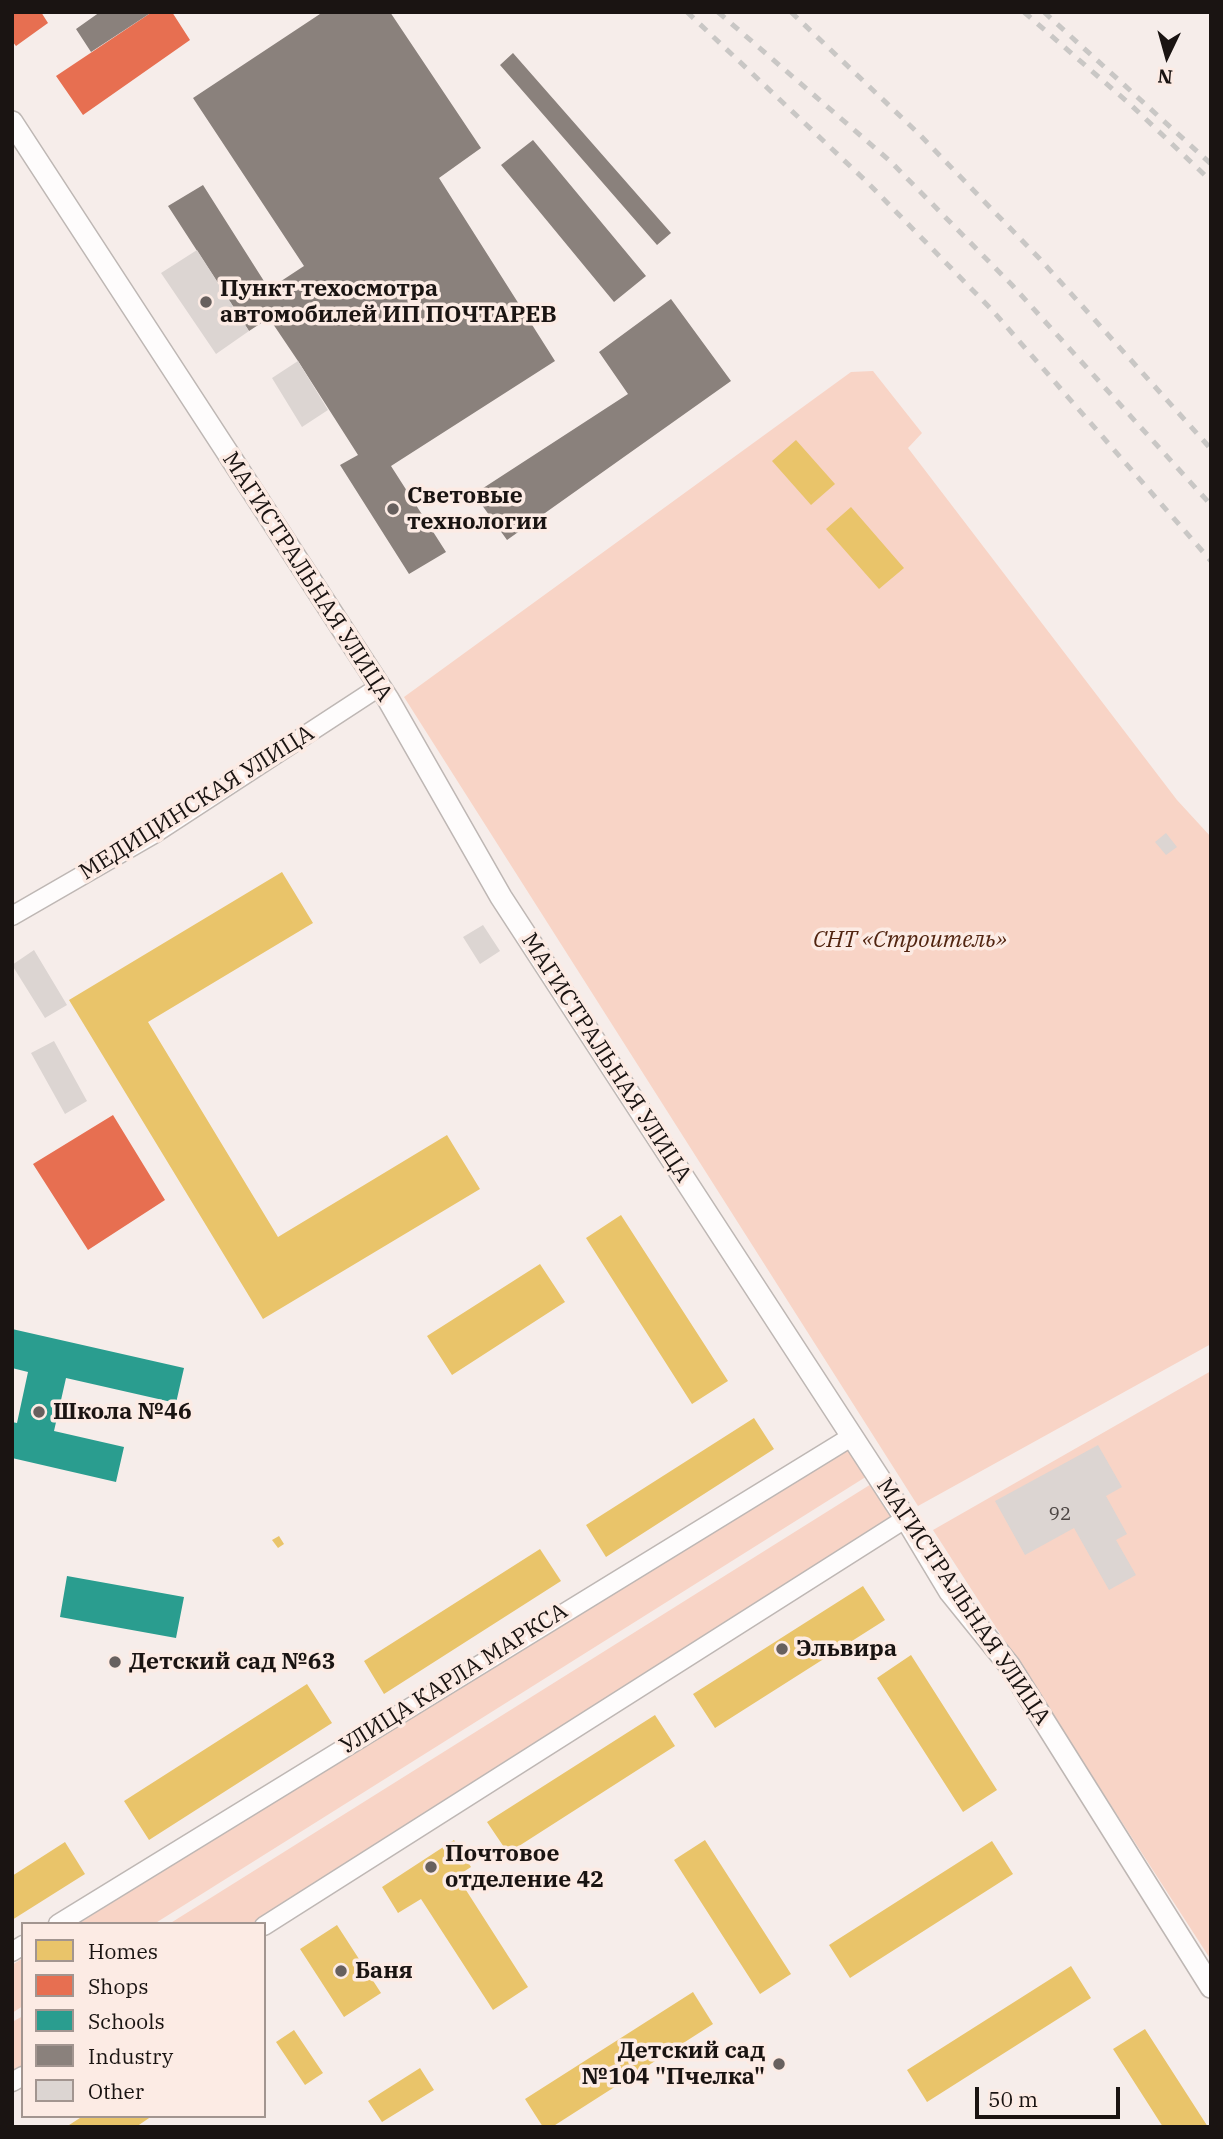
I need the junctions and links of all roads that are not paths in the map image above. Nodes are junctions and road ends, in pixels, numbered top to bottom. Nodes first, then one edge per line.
1 (12, 122) edge
2 (379, 687) junction
3 (12, 916) edge
4 (851, 1437) junction
5 (905, 1519) junction
6 (61, 1922) edge
7 (266, 1925) edge
8 (1211, 1987) edge

1 - 2 street, МАГИСТРАЛЬНАЯ УЛИЦА
2 - 3 street, МЕДИЦИНСКАЯ УЛИЦА
2 - 4 street, МАГИСТРАЛЬНАЯ УЛИЦА
4 - 5 street, МАГИСТРАЛЬНАЯ УЛИЦА
4 - 6 street, УЛИЦА КАРЛА МАРКСА
5 - 7 street
5 - 8 street, МАГИСТРАЛЬНАЯ УЛИЦА

